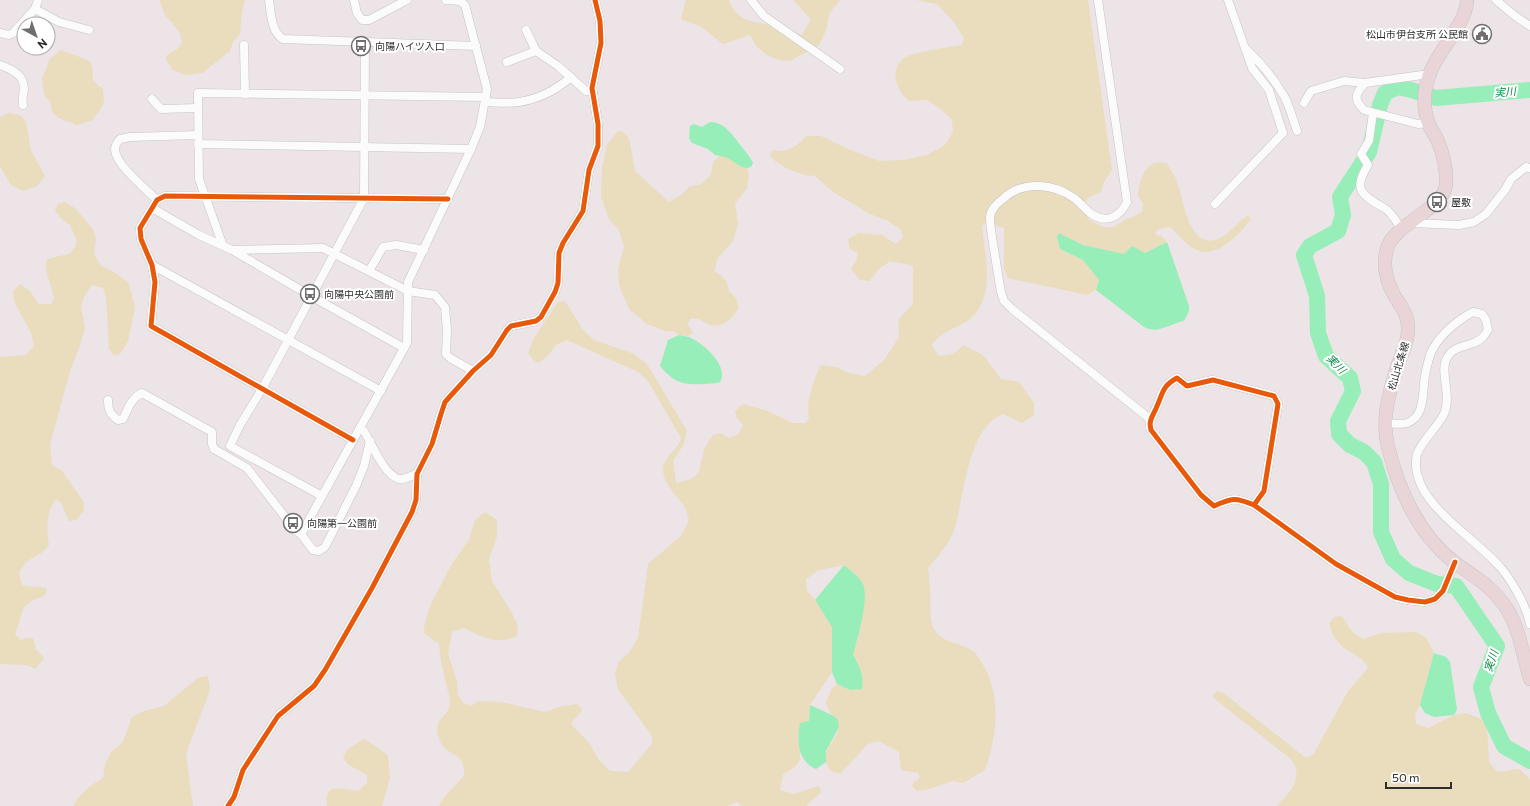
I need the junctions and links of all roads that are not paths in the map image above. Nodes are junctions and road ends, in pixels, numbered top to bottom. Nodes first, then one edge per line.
1 (38, 0) edge
2 (269, 0) edge
3 (354, 0) edge
4 (407, 0) edge
5 (446, 0) edge
6 (595, 0) edge
7 (751, 0) edge
8 (1098, 0) edge
9 (1228, 0) edge
10 (1467, 0) edge
11 (1496, 0) edge
12 (35, 9) junction
13 (46, 15) joint
14 (1530, 26) edge
15 (89, 30) dead end
16 (526, 30) dead end
17 (0, 33) edge
18 (365, 42) junction
19 (244, 45) dead end
20 (476, 46) junction
21 (1246, 50) junction
22 (536, 51) junction
23 (507, 62) dead end
24 (0, 65) edge
25 (840, 69) dead end
26 (1429, 74) junction
27 (571, 77) junction
28 (1365, 83) junction
29 (592, 91) junction
30 (245, 94) junction
31 (364, 95) junction
32 (152, 99) dead end
33 (486, 100) junction
34 (1304, 103) dead end
35 (23, 105) dead end
36 (198, 108) junction
37 (1377, 114) junction
38 (1428, 123) junction
39 (1297, 131) dead end
40 (198, 135) junction
41 (198, 144) junction
42 (364, 148) junction
43 (471, 149) junction
44 (1530, 168) edge
45 (204, 197) junction
46 (364, 198) junction
47 (448, 198) junction
48 (157, 200) junction
49 (1215, 204) dead end
50 (152, 208) junction
51 (1406, 226) junction
52 (222, 246) junction
53 (232, 250) junction
54 (424, 250) junction
55 (334, 253) junction
56 (152, 264) junction
57 (370, 271) junction
58 (408, 291) junction
59 (311, 296) junction
60 (287, 340) junction
61 (404, 348) junction
62 (473, 371) junction
63 (262, 390) junction
64 (381, 392) junction
65 (108, 400) dead end
66 (1150, 419) junction
67 (1386, 423) junction
68 (360, 428) junction
69 (353, 440) junction
70 (370, 441) junction
71 (417, 474) junction
72 (322, 496) junction
73 (1254, 505) junction
74 (301, 534) junction
75 (1455, 562) junction
76 (1530, 624) edge
77 (1527, 655) edge
78 (1530, 679) edge
79 (228, 806) edge

1 - 12 street
2 - 18 street
3 - 4 street
5 - 20 street
6 - 29 street
7 - 25 street
8 - 66 street
9 - 21 street
10 - 26 main road, 松山北条線
11 - 14 street
12 - 13 street
12 - 17 street
13 - 15 street
16 - 22 street
18 - 20 street
18 - 31 street
19 - 30 street
20 - 33 street
21 - 39 street
21 - 49 street
22 - 23 street
22 - 27 street
24 - 35 street
26 - 28 street
26 - 38 main road, 松山北条線
27 - 29 street
27 - 33 street
28 - 34 street
28 - 37 street
29 - 62 street
30 - 31 street
30 - 36 street
31 - 33 street
31 - 42 street
32 - 36 street
33 - 43 street
36 - 40 street
37 - 38 street
37 - 51 street
38 - 51 main road, 松山北条線
40 - 41 street
40 - 48 street
41 - 42 street
41 - 45 street
42 - 43 street
42 - 46 street
43 - 47 street
44 - 51 street
45 - 46 street
45 - 48 street
45 - 52 street
46 - 47 street
46 - 55 street
47 - 54 street
48 - 50 street
50 - 52 street
50 - 56 street
51 - 67 main road, 松山北条線
52 - 53 street
53 - 55 street
53 - 59 street
54 - 57 street
54 - 58 street
55 - 57 street
55 - 59 street
56 - 60 street
56 - 63 street
57 - 58 street
58 - 61 street
58 - 62 street
59 - 60 street
59 - 61 street
60 - 63 street
60 - 64 street
61 - 64 street
62 - 71 street
63 - 69 street
63 - 72 street
64 - 68 street
65 - 74 street
66 - 73 street
66 - 73 street
67 - 75 main road, 松山北条線
67 - 76 street
68 - 69 street
68 - 70 street
69 - 72 street
70 - 71 street
70 - 74 street
71 - 79 street
72 - 74 street
73 - 75 street
75 - 77 main road, 松山北条線
77 - 78 main road, 松山北条線

